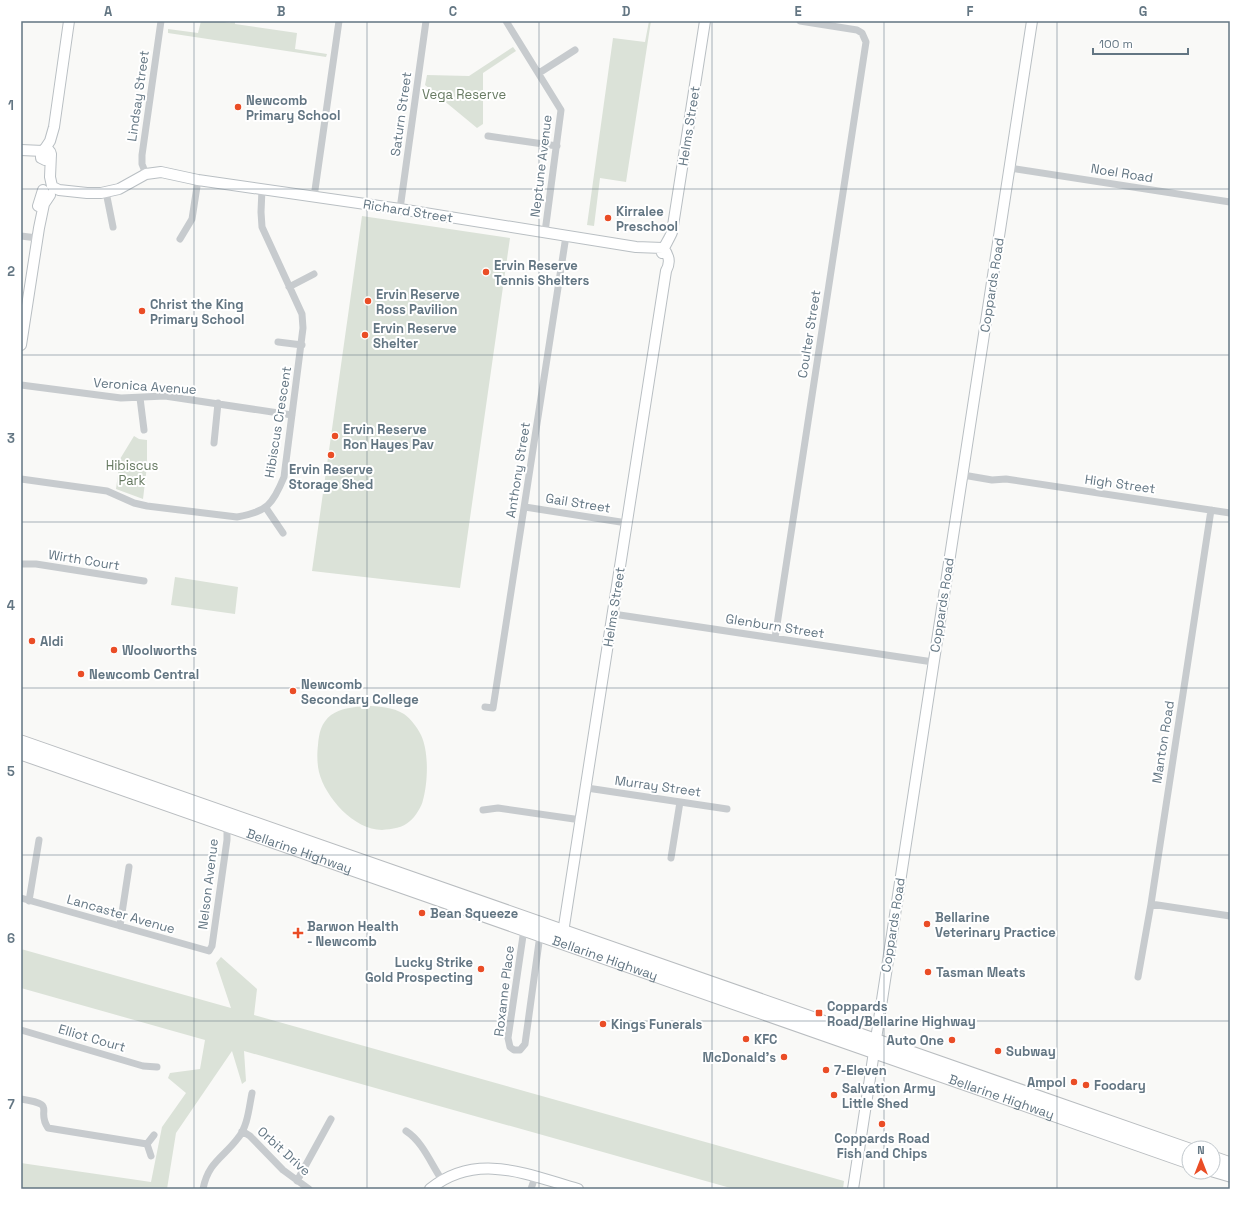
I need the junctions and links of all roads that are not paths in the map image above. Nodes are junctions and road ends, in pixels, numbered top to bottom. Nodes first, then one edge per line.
1 (68, 21) edge
2 (161, 21) edge
3 (339, 21) edge
4 (426, 21) edge
5 (506, 21) edge
6 (705, 21) edge
7 (800, 21) edge
8 (1032, 21) edge
9 (575, 50) dead end
10 (539, 73) junction
11 (488, 136) dead end
12 (557, 146) junction
13 (21, 151) edge
14 (45, 154) junction
15 (1010, 168) junction
16 (147, 176) junction
17 (198, 180) junction
18 (262, 189) junction
19 (49, 191) junction
20 (107, 195) junction
21 (314, 197) junction
22 (1230, 202) edge
23 (400, 209) junction
24 (113, 228) dead end
25 (545, 232) junction
26 (38, 233) junction
27 (21, 236) edge
28 (566, 236) junction
29 (180, 239) dead end
30 (664, 251) junction
31 (314, 274) dead end
32 (289, 287) junction
33 (278, 342) dead end
34 (21, 345) edge
35 (302, 345) junction
36 (21, 385) edge
37 (140, 398) junction
38 (218, 403) junction
39 (292, 415) junction
40 (144, 430) dead end
41 (214, 443) dead end
42 (963, 473) junction
43 (21, 479) edge
44 (525, 507) junction
45 (266, 508) junction
46 (1211, 510) junction
47 (1230, 513) edge
48 (627, 523) junction
49 (283, 533) dead end
50 (21, 564) edge
51 (144, 581) dead end
52 (613, 614) junction
53 (775, 638) junction
54 (933, 662) junction
55 (485, 707) dead end
56 (21, 742) edge
57 (21, 753) edge
58 (586, 788) junction
59 (680, 802) junction
60 (726, 809) dead end
61 (482, 810) dead end
62 (581, 820) junction
63 (227, 826) junction
64 (39, 840) dead end
65 (671, 858) dead end
66 (129, 867) dead end
67 (21, 898) edge
68 (29, 901) junction
69 (1151, 904) junction
70 (1230, 916) edge
71 (120, 926) junction
72 (524, 929) junction
73 (540, 935) junction
74 (562, 937) junction
75 (212, 946) joint
76 (1138, 977) dead end
77 (21, 1030) edge
78 (875, 1047) junction
79 (157, 1067) dead end
80 (252, 1093) dead end
81 (21, 1099) edge
82 (331, 1119) dead end
83 (242, 1131) junction
84 (406, 1131) dead end
85 (154, 1135) dead end
86 (147, 1144) junction
87 (1181, 1147) edge
88 (151, 1156) dead end
89 (1181, 1159) edge
90 (535, 1177) junction
91 (442, 1180) junction
92 (297, 1181) junction
93 (203, 1189) edge
94 (309, 1189) edge
95 (430, 1189) edge
96 (531, 1189) edge
97 (578, 1189) edge
98 (853, 1189) edge

1 - 14 street
2 - 16 street, Lindsay Street
3 - 21 street
4 - 23 street, Saturn Street
5 - 10 street, Neptune Avenue
6 - 30 street, Helms Street
7 - 53 street, Coulter Street
8 - 15 street, Coppards Road
9 - 10 street
10 - 12 street, Neptune Avenue
11 - 12 street
12 - 25 street, Neptune Avenue
13 - 14 street
14 - 19 street
15 - 22 street, Noel Road
15 - 42 street, Coppards Road
16 - 17 street, Richard Street
16 - 20 street, Richard Street
17 - 18 street, Richard Street
17 - 29 street
18 - 21 street, Richard Street
18 - 32 street, Hibiscus Crescent
19 - 20 street, Richard Street
19 - 26 street
20 - 24 street
21 - 23 street, Richard Street
23 - 25 street, Richard Street
25 - 28 street, Richard Street
26 - 27 street
26 - 34 street
28 - 30 street, Richard Street
28 - 44 street, Anthony Street
30 - 48 street, Helms Street
31 - 32 street
32 - 35 street, Hibiscus Crescent
33 - 35 street
35 - 39 street, Hibiscus Crescent
36 - 37 street, Veronica Avenue
37 - 38 street, Veronica Avenue
37 - 40 street
38 - 39 street, Veronica Avenue
38 - 41 street
39 - 45 street, Hibiscus Crescent
42 - 46 street, High Street
42 - 54 street, Coppards Road
43 - 45 street
44 - 48 street, Gail Street
44 - 55 street, Anthony Street
45 - 49 street
46 - 47 street, High Street
46 - 69 street, Manton Road
48 - 52 street, Helms Street
50 - 51 street, Wirth Court
52 - 53 street, Glenburn Street
52 - 58 street, Helms Street
53 - 54 street, Glenburn Street
54 - 78 street, Coppards Road
56 - 74 highway, Bellarine Highway
57 - 63 highway, Bellarine Highway
58 - 59 street, Murray Street
58 - 62 street, Helms Street
59 - 60 street, Murray Street
59 - 65 street
61 - 62 street
62 - 74 street, Helms Street
63 - 72 highway, Bellarine Highway
63 - 75 street, Nelson Avenue
64 - 68 street
66 - 71 street
67 - 68 street, Lancaster Avenue
68 - 71 street, Lancaster Avenue
69 - 70 street
69 - 76 street, Manton Road
71 - 75 street, Lancaster Avenue
72 - 73 highway, Bellarine Highway
72 - 73 street, Roxanne Place
73 - 74 highway, Bellarine Highway
74 - 78 highway, Bellarine Highway
77 - 79 street, Elliot Court
78 - 87 highway, Bellarine Highway
78 - 89 highway, Bellarine Highway
78 - 98 street, Coppards Road
80 - 83 street
81 - 86 street
82 - 92 street
83 - 92 street, Orbit Drive
83 - 93 street, Orbit Drive
84 - 91 street
85 - 86 street
86 - 88 street
90 - 91 street
90 - 96 street
90 - 97 street
91 - 95 street
92 - 94 street, Orbit Drive

